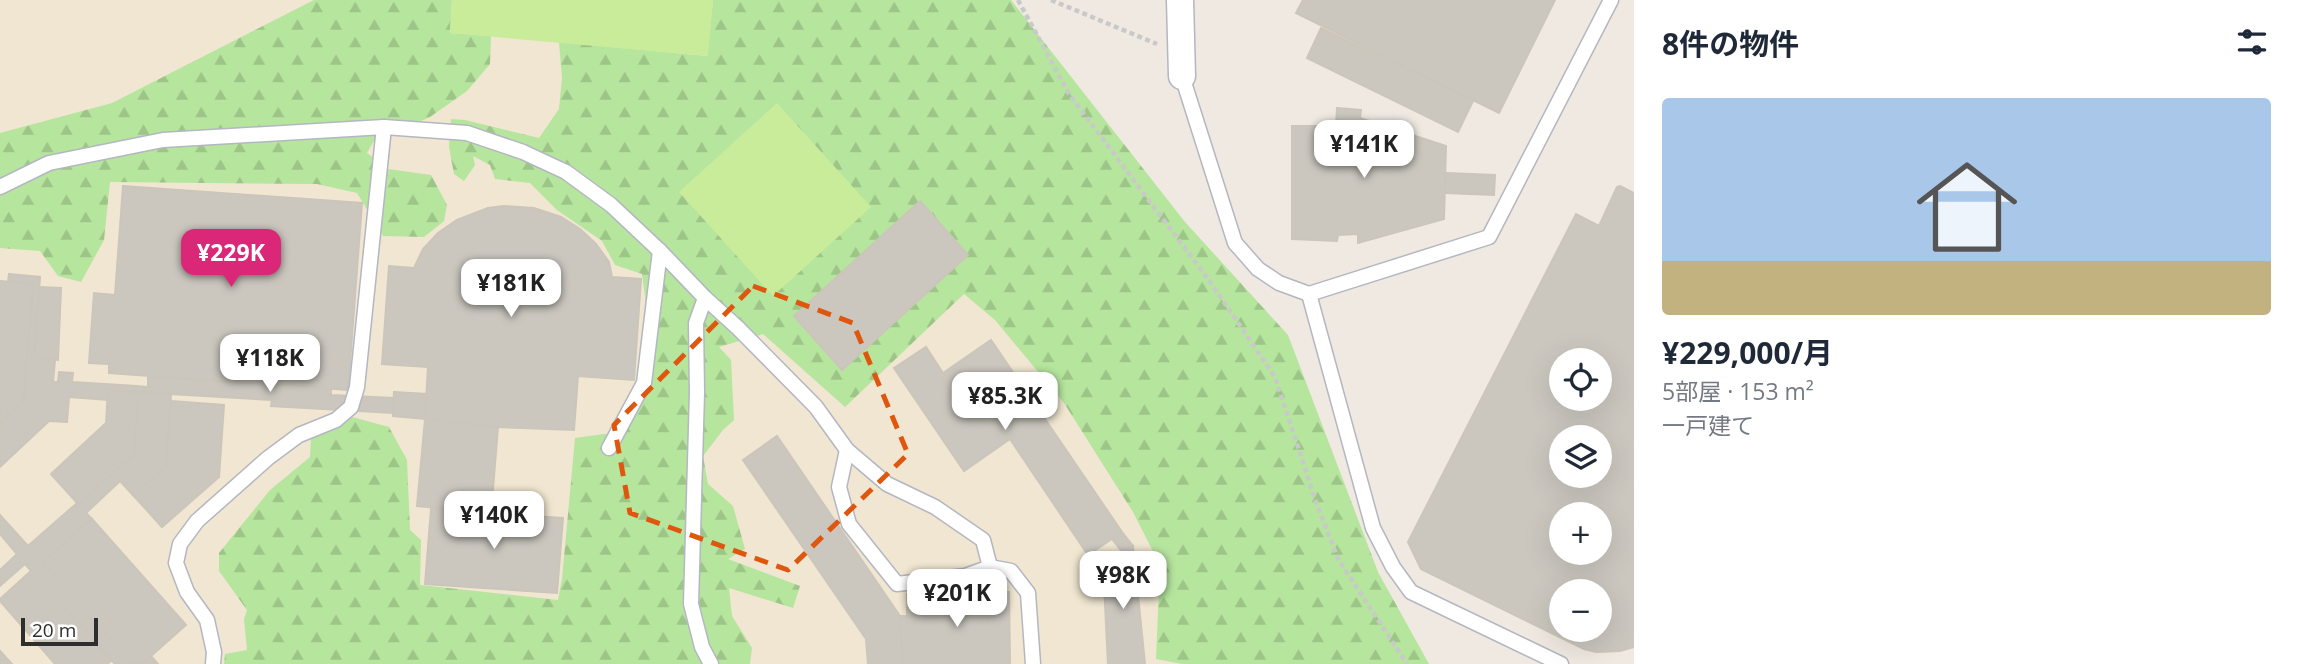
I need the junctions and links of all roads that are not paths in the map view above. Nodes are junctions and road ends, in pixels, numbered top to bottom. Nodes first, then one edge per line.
1 (1180, 0) edge
2 (1611, 0) edge
3 (1182, 65) joint
4 (384, 127) junction
5 (0, 187) edge
6 (660, 251) junction
7 (1309, 295) junction
8 (705, 298) junction
9 (609, 448) dead end
10 (847, 450) junction
11 (990, 567) junction
12 (213, 664) edge
13 (711, 664) edge
14 (1033, 664) edge
15 (1561, 664) edge

1 - 3 street
2 - 7 lane
3 - 7 lane
4 - 5 lane
4 - 6 lane
4 - 12 lane
6 - 8 lane
6 - 9 lane
7 - 15 lane
8 - 10 lane
8 - 13 lane
10 - 11 lane
10 - 11 lane
11 - 14 lane

